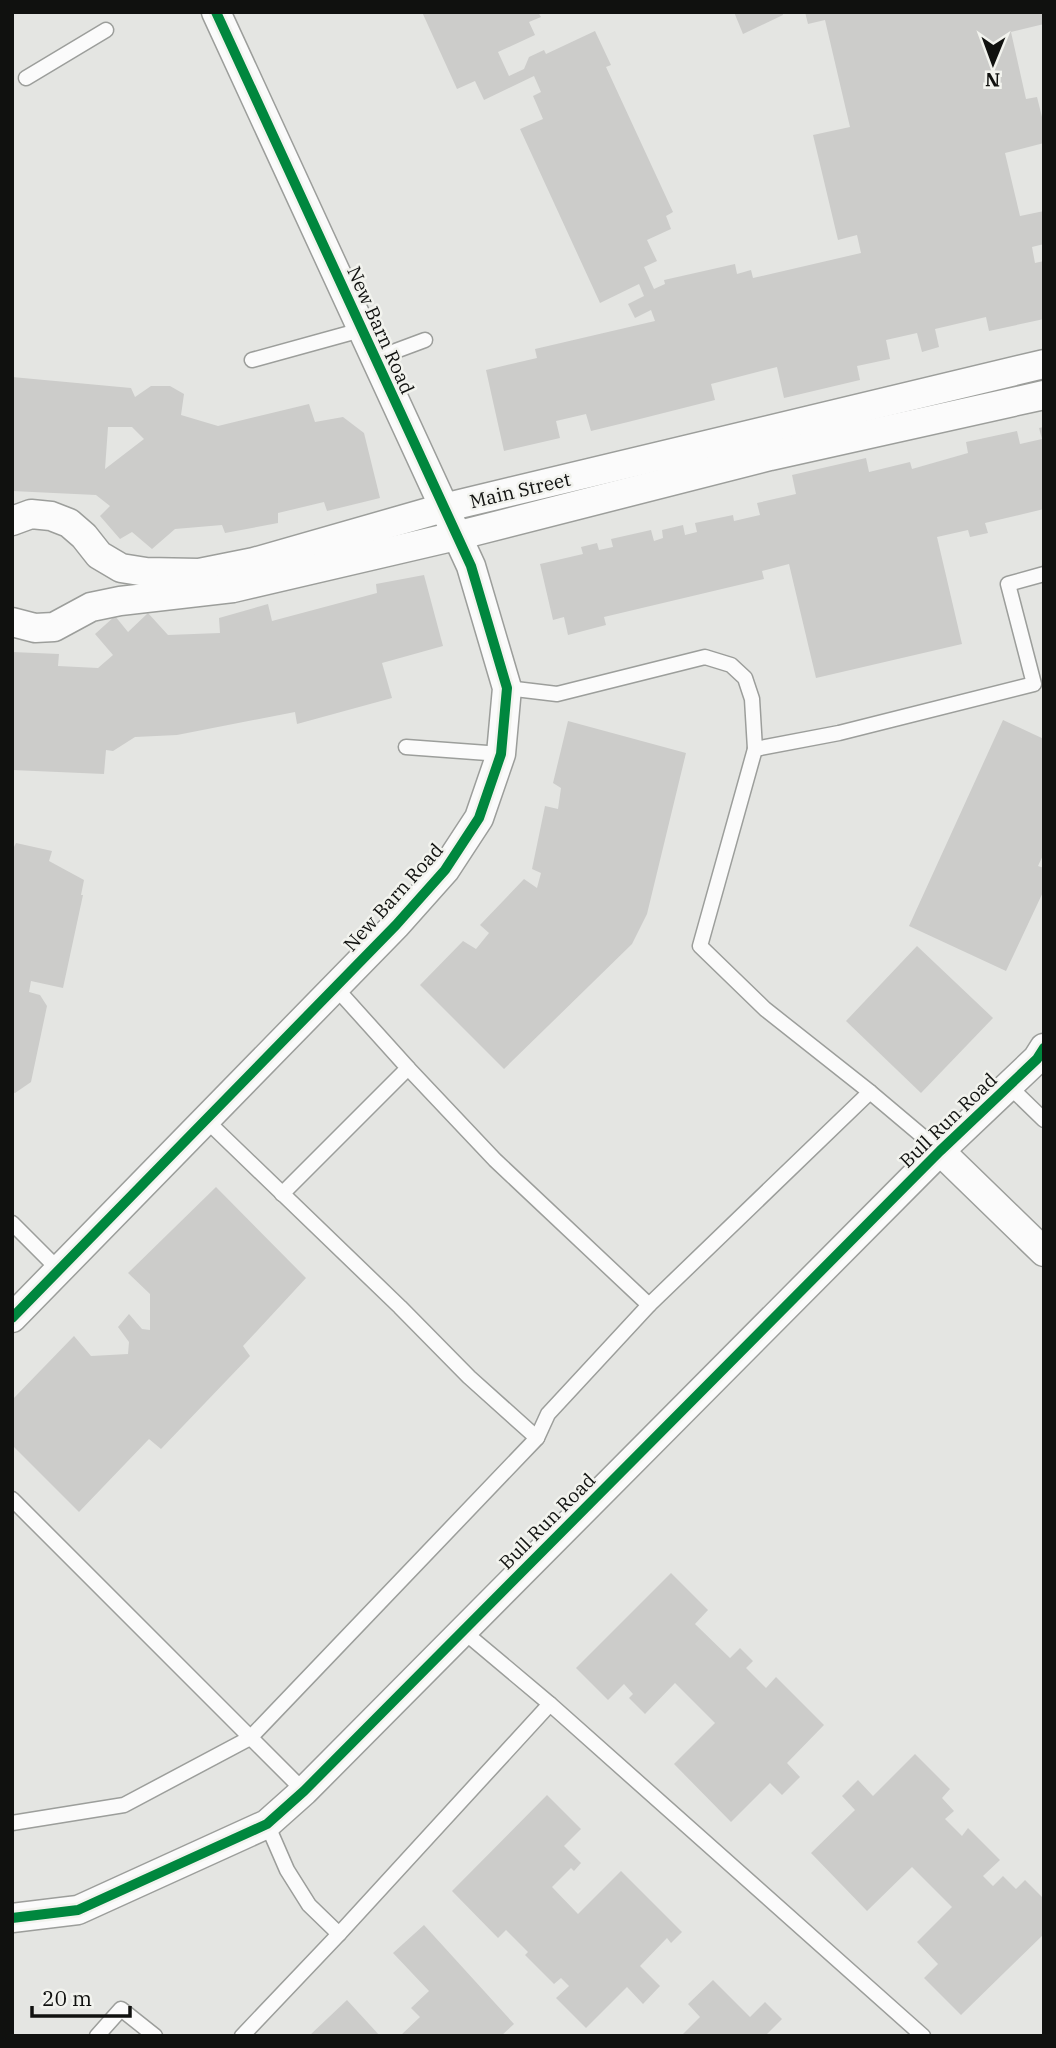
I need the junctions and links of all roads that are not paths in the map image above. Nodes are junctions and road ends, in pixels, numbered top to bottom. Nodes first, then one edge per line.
1 (216, 12) edge
2 (106, 30) dead end
3 (26, 78) dead end
4 (361, 330) junction
5 (425, 340) dead end
6 (374, 359) junction
7 (252, 360) dead end
8 (1044, 364) edge
9 (1044, 394) edge
10 (443, 508) junction
11 (12, 521) edge
12 (456, 536) junction
13 (1044, 574) edge
14 (12, 622) edge
15 (506, 688) junction
16 (406, 747) dead end
17 (755, 749) junction
18 (501, 754) junction
19 (335, 987) junction
20 (1044, 1048) edge
21 (408, 1068) junction
22 (1009, 1086) junction
23 (870, 1092) junction
24 (206, 1120) junction
25 (1044, 1120) edge
26 (940, 1151) junction
27 (282, 1194) junction
28 (12, 1223) edge
29 (1044, 1252) edge
30 (59, 1270) junction
31 (649, 1305) junction
32 (12, 1318) edge
33 (537, 1438) junction
34 (12, 1499) edge
35 (463, 1631) junction
36 (550, 1704) junction
37 (250, 1738) junction
38 (304, 1791) junction
39 (12, 1823) edge
40 (267, 1824) junction
41 (12, 1918) edge
42 (339, 1934) junction
43 (97, 2036) edge
44 (155, 2036) edge
45 (242, 2036) edge
46 (923, 2036) edge

1 - 4 street, New Barn Road
2 - 3 lane
4 - 6 street, New Barn Road
4 - 7 lane
5 - 6 lane
6 - 10 street, New Barn Road
8 - 10 street, Main Street
9 - 12 street, Main Street
10 - 11 street, Main Street
10 - 12 street, New Barn Road
12 - 14 street, Main Street
12 - 15 street, New Barn Road
13 - 17 lane
15 - 17 lane
15 - 18 street, New Barn Road
16 - 18 lane
17 - 23 lane
18 - 19 street, New Barn Road
19 - 21 lane
19 - 24 street, New Barn Road
20 - 22 street, Bull Run Road
21 - 27 lane
21 - 31 lane
22 - 25 lane
22 - 26 street, Bull Run Road
23 - 26 lane
23 - 31 lane
24 - 27 lane
24 - 30 street, New Barn Road
26 - 29 street
26 - 35 street, Bull Run Road
27 - 33 lane
28 - 30 lane
30 - 32 street, New Barn Road
31 - 33 lane
33 - 37 lane
34 - 37 lane
35 - 36 lane
35 - 38 street, Bull Run Road
36 - 42 lane
36 - 46 lane
37 - 38 lane
37 - 39 lane
38 - 40 street, Bull Run Road
40 - 41 street, Bull Run Road
40 - 42 lane
42 - 45 lane
43 - 44 lane

